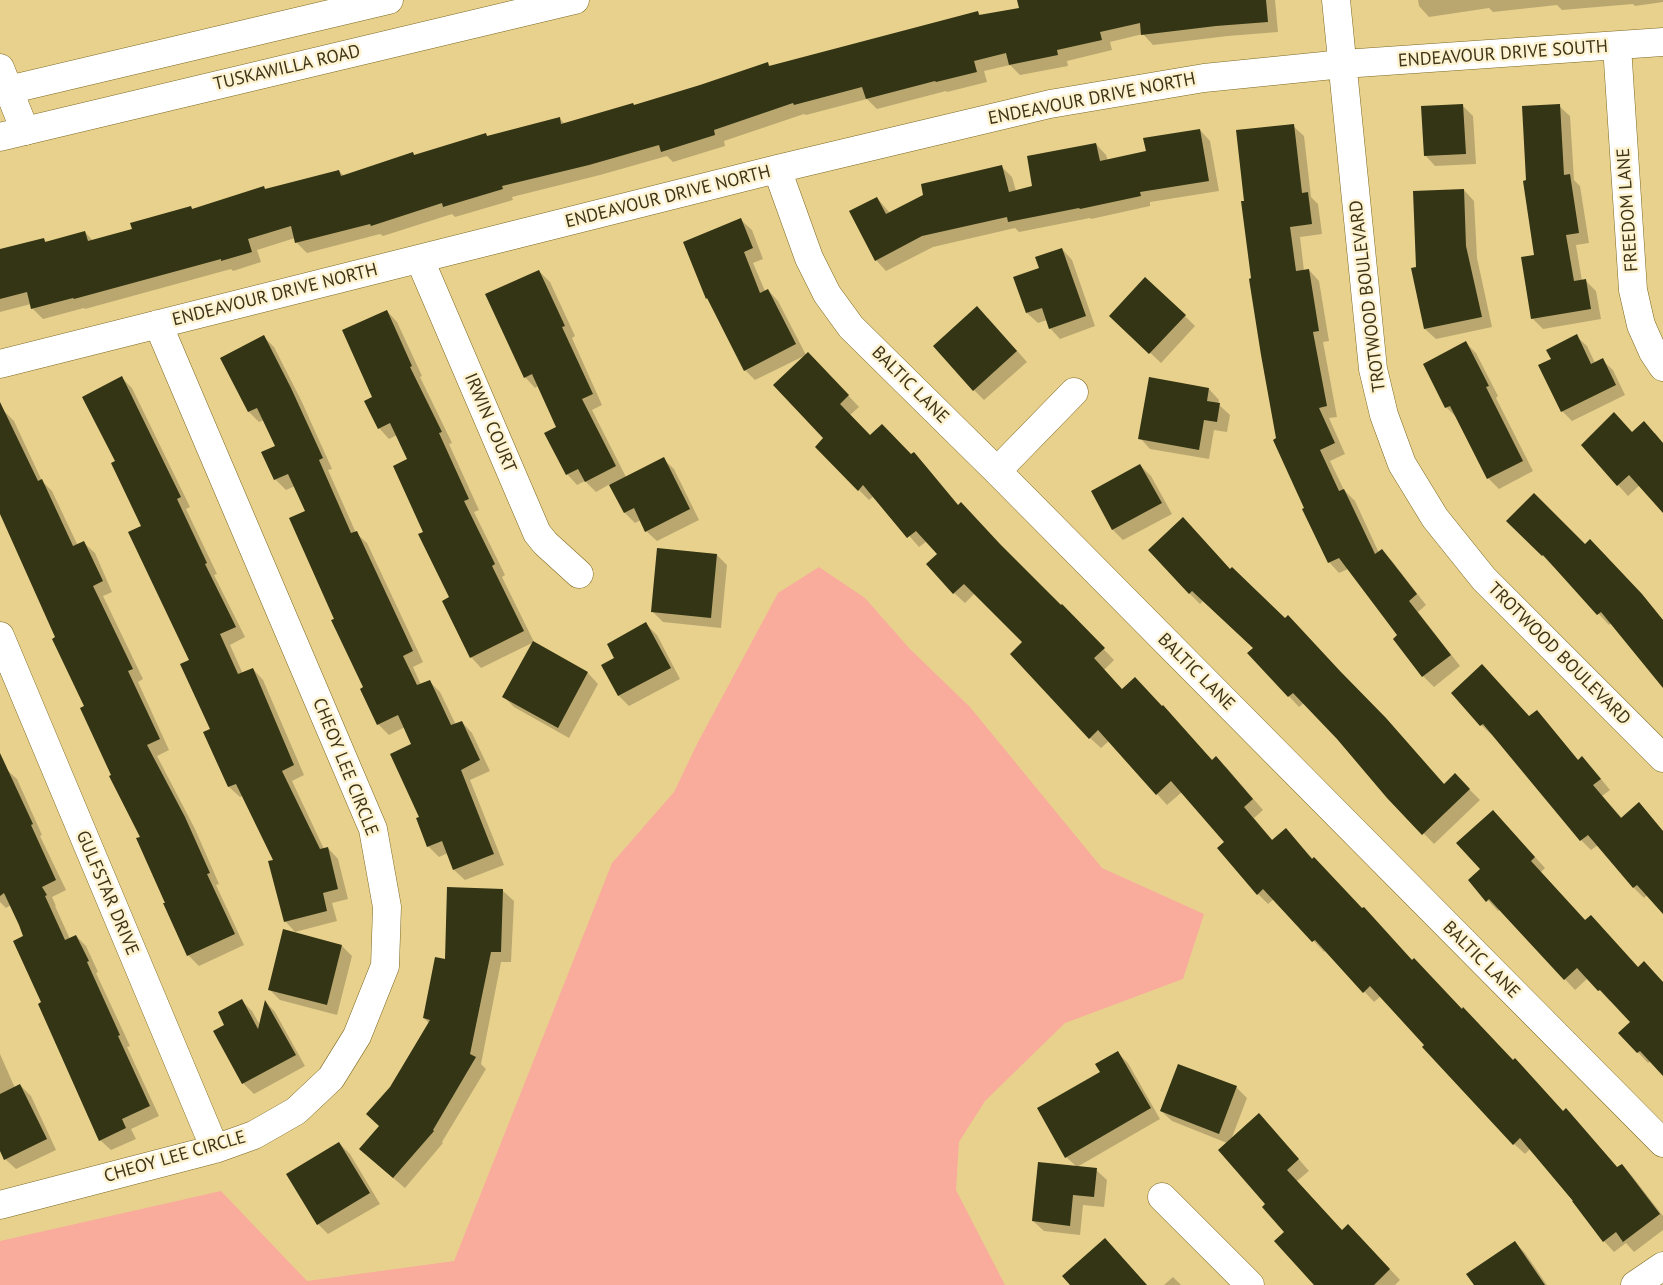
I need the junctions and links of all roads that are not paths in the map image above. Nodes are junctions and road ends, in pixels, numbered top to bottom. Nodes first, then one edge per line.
1 (389, 0) edge
2 (574, 0) edge
3 (1336, 0) edge
4 (1663, 42) edge
5 (1617, 46) junction
6 (1343, 64) junction
7 (3, 83) edge
8 (12, 134) edge
9 (777, 169) junction
10 (420, 260) junction
11 (158, 324) junction
12 (0, 364) edge
13 (1663, 367) edge
14 (1074, 392) dead end
15 (997, 471) junction
16 (579, 574) dead end
17 (0, 636) edge
18 (1663, 758) edge
19 (1663, 1143) edge
20 (215, 1149) junction
21 (1162, 1198) dead end
22 (0, 1205) edge
23 (1663, 1266) edge
24 (1250, 1285) edge
25 (1635, 1285) edge

1 - 7 street
2 - 8 street, TUSKAWILLA ROAD
3 - 6 street, TROTWOOD BOULEVARD
4 - 5 street, ENDEAVOUR DRIVE SOUTH
5 - 6 street, ENDEAVOUR DRIVE SOUTH
5 - 13 street, FREEDOM LANE
6 - 9 street, ENDEAVOUR DRIVE NORTH
6 - 18 street, TROTWOOD BOULEVARD
7 - 8 street
9 - 10 street, ENDEAVOUR DRIVE NORTH
9 - 15 street, BALTIC LANE
10 - 11 street, ENDEAVOUR DRIVE NORTH
10 - 16 street, IRWIN COURT
11 - 12 street, ENDEAVOUR DRIVE NORTH
11 - 20 street, CHEOY LEE CIRCLE
14 - 15 street
15 - 19 street, BALTIC LANE
17 - 20 street, GULFSTAR DRIVE
20 - 22 street, CHEOY LEE CIRCLE
21 - 24 street
23 - 25 street

